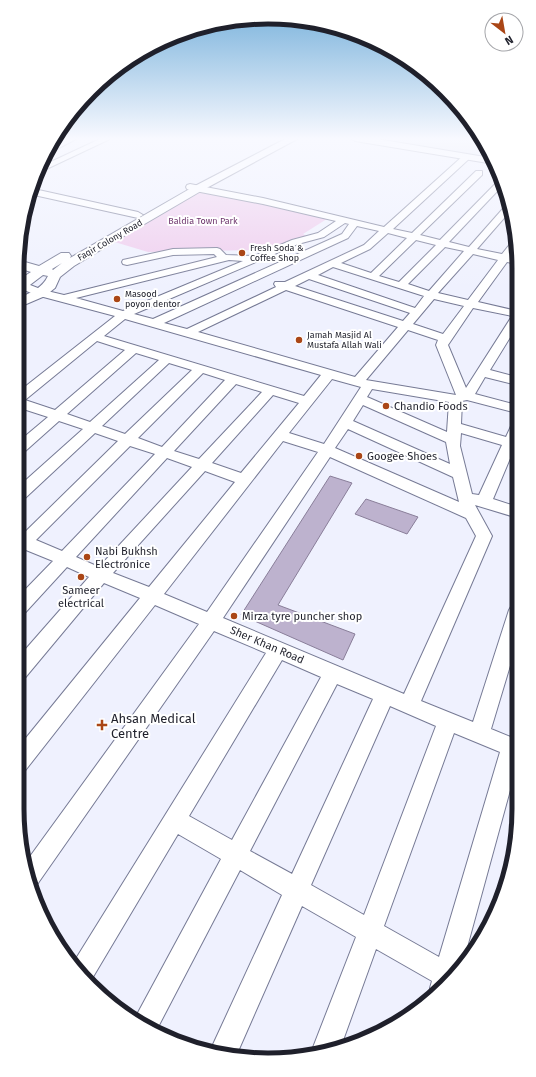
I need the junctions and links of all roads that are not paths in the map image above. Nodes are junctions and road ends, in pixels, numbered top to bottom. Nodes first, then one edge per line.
1 (194, 188) joint
2 (195, 188) edge
3 (431, 188) edge
4 (470, 188) edge
5 (497, 188) edge
6 (36, 192) edge
7 (425, 194) junction
8 (452, 200) junction
9 (479, 206) junction
10 (505, 209) edge
11 (506, 213) edge
12 (138, 215) junction
13 (343, 220) junction
14 (354, 223) junction
15 (385, 230) junction
16 (413, 236) junction
17 (443, 244) junction
18 (470, 250) junction
19 (511, 250) edge
20 (224, 258) junction
21 (258, 258) junction
22 (504, 259) junction
23 (512, 260) edge
24 (127, 262) dead end
25 (332, 264) junction
26 (242, 265) junction
27 (24, 266) edge
28 (40, 271) junction
29 (55, 275) junction
30 (261, 275) junction
31 (309, 275) junction
32 (372, 277) junction
33 (24, 283) edge
34 (401, 286) junction
35 (284, 287) junction
36 (24, 288) edge
37 (40, 293) junction
38 (431, 295) junction
39 (64, 298) junction
40 (24, 301) edge
41 (469, 305) junction
42 (417, 312) junction
43 (123, 315) junction
44 (512, 315) edge
45 (154, 323) junction
46 (512, 324) edge
47 (406, 326) junction
48 (188, 333) junction
49 (95, 337) junction
50 (444, 338) junction
51 (133, 349) junction
52 (167, 359) junction
53 (200, 369) junction
54 (482, 372) junction
55 (329, 374) junction
56 (233, 379) junction
57 (512, 380) edge
58 (362, 389) junction
59 (271, 390) junction
60 (24, 395) edge
61 (462, 398) junction
62 (307, 401) junction
63 (24, 404) edge
64 (512, 408) edge
65 (58, 416) junction
66 (345, 423) junction
67 (93, 428) junction
68 (454, 433) junction
69 (281, 435) junction
70 (128, 440) junction
71 (512, 444) edge
72 (24, 445) edge
73 (512, 448) edge
74 (326, 450) junction
75 (164, 452) junction
76 (202, 466) junction
77 (460, 474) junction
78 (245, 480) junction
79 (24, 491) edge
80 (478, 508) junction
81 (512, 512) edge
82 (24, 539) edge
83 (24, 544) edge
84 (64, 559) junction
85 (101, 575) junction
86 (153, 596) junction
87 (24, 602) edge
88 (211, 621) junction
89 (512, 629) edge
90 (278, 649) junction
91 (24, 665) edge
92 (333, 673) junction
93 (385, 695) junction
94 (409, 705) junction
95 (448, 721) junction
96 (479, 734) junction
97 (512, 747) edge
98 (24, 751) edge
99 (512, 758) edge
100 (174, 820) junction
101 (236, 855) junction
102 (32, 872) edge
103 (297, 890) junction
104 (370, 931) junction
105 (84, 969) edge
106 (449, 972) edge
107 (444, 978) edge
108 (147, 1021) edge
109 (328, 1046) edge
110 (225, 1049) edge

1 - 12 main road, Faqir Colony Road
1 - 29 main road, Faqir Colony Road
2 - 13 street
3 - 7 street
4 - 8 street
5 - 9 street
6 - 12 street
7 - 8 street
7 - 15 street
8 - 9 street
8 - 16 street
9 - 10 street
9 - 17 street
11 - 18 street
12 - 28 main road, Faqir Colony Road
13 - 14 street
13 - 21 street
14 - 15 street
14 - 30 street
15 - 16 street
15 - 25 street
16 - 17 street
16 - 32 street
17 - 18 street
17 - 34 street
18 - 22 street
18 - 38 street
19 - 22 street
20 - 21 street
20 - 24 street
20 - 39 street
21 - 26 street
22 - 23 street
22 - 41 street
25 - 31 street
25 - 32 street
26 - 30 street
26 - 43 street
27 - 28 main road
28 - 29 main road
28 - 33 main road, Faqir Colony Road
29 - 37 main road, Faqir Colony Road
30 - 35 street
30 - 45 street
31 - 35 street
31 - 42 street
32 - 34 street
34 - 38 street
35 - 47 street
35 - 48 street
36 - 37 street
37 - 39 street
37 - 40 main road, Faqir Colony Road
38 - 41 street
38 - 42 street
39 - 43 street
41 - 44 street
41 - 50 street
42 - 47 street
43 - 45 street
43 - 49 street
45 - 48 street
46 - 54 street
47 - 50 street
47 - 58 street
48 - 55 street
49 - 51 street
49 - 60 street
50 - 61 street
51 - 52 street
51 - 65 street
52 - 53 street
52 - 67 street
53 - 56 street
53 - 70 street
54 - 57 street
54 - 61 street
55 - 58 street
55 - 62 street
56 - 59 street
56 - 75 street
58 - 61 street
58 - 66 street
58 - 68 street
59 - 62 street
59 - 76 street
61 - 64 street
61 - 68 street
62 - 69 street
63 - 65 street
65 - 67 street
65 - 72 street
66 - 74 street
66 - 77 street
67 - 70 street
67 - 79 street
68 - 71 street
68 - 77 street
69 - 74 street
69 - 78 street
70 - 75 street
70 - 82 street
73 - 80 street
74 - 80 street
74 - 88 street
75 - 76 street
75 - 84 street
76 - 78 street
76 - 85 street
77 - 80 street
78 - 86 street
80 - 81 street
80 - 94 street
83 - 84 street, Sher Khan Road
84 - 85 street, Sher Khan Road
84 - 87 street
85 - 86 street, Sher Khan Road
85 - 91 street
86 - 88 street, Sher Khan Road
86 - 98 street
88 - 90 street, Sher Khan Road
88 - 102 street
89 - 96 street
90 - 92 street, Sher Khan Road
90 - 100 street
92 - 93 street, Sher Khan Road
92 - 101 street
93 - 94 street, Sher Khan Road
93 - 103 street
94 - 95 street, Sher Khan Road
95 - 96 street, Sher Khan Road
95 - 104 street
96 - 97 street, Sher Khan Road
99 - 106 street
100 - 101 street
100 - 105 street
101 - 103 street
101 - 108 street
103 - 104 street
103 - 110 street
104 - 107 street
104 - 109 street

